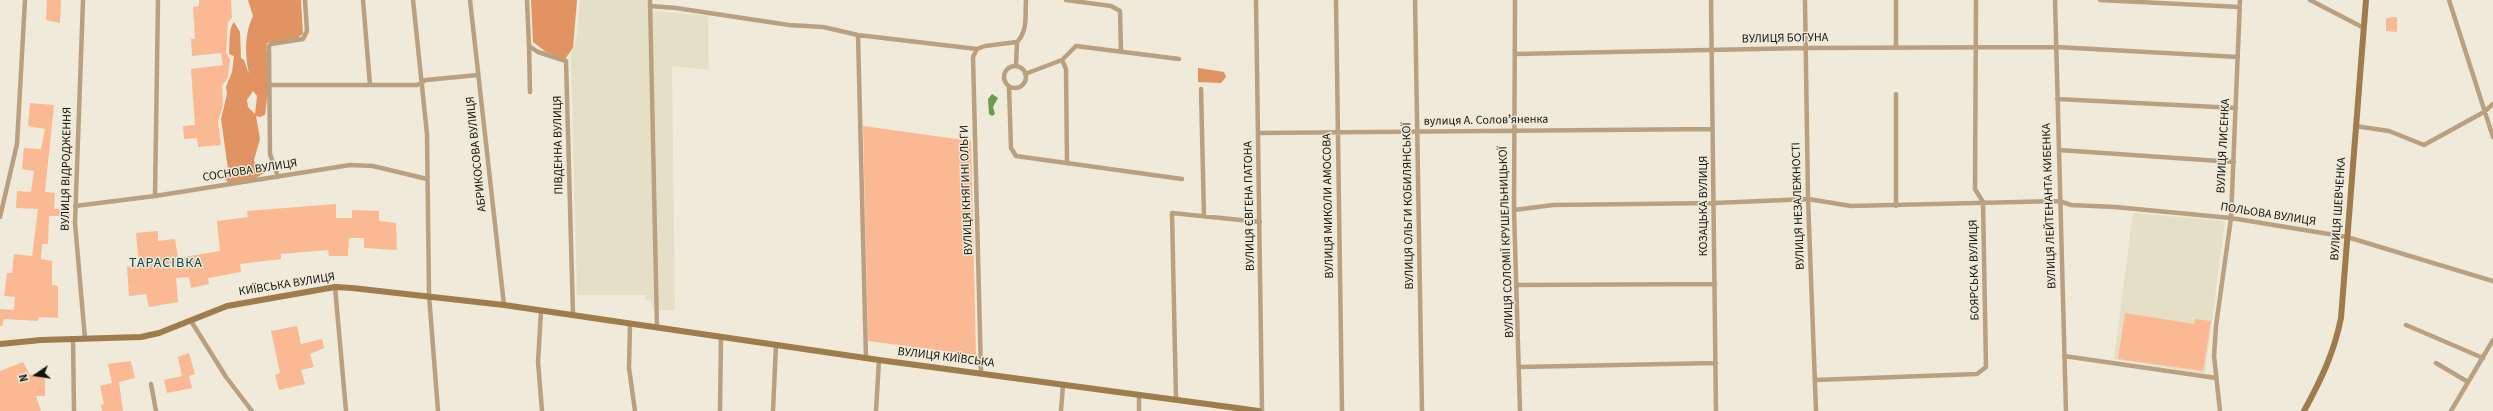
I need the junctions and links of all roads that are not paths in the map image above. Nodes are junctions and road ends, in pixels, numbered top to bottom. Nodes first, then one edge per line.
1 (25, 0) edge
2 (83, 0) edge
3 (158, 0) edge
4 (305, 0) edge
5 (363, 0) edge
6 (413, 0) edge
7 (470, 0) edge
8 (527, 0) edge
9 (650, 0) edge
10 (1026, 0) edge
11 (1066, 0) edge
12 (1256, 0) edge
13 (1336, 0) edge
14 (1415, 0) edge
15 (1515, 0) edge
16 (1711, 0) edge
17 (1805, 0) edge
18 (1896, 0) edge
19 (1976, 0) edge
20 (2055, 0) edge
21 (2100, 0) edge
22 (2240, 0) edge
23 (2310, 0) edge
24 (2366, 0) edge
25 (2449, 0) edge
26 (650, 6) junction
27 (2239, 7) junction
28 (2364, 28) junction
29 (858, 35) junction
30 (1017, 42) junction
31 (529, 46) junction
32 (2056, 47) junction
33 (1806, 48) junction
34 (1896, 48) junction
35 (1977, 48) junction
36 (977, 49) junction
37 (1712, 50) junction
38 (1121, 51) junction
39 (1515, 54) junction
40 (2238, 57) junction
41 (1179, 59) dead end
42 (1062, 60) junction
43 (1016, 66) junction
44 (1025, 74) junction
45 (478, 75) junction
46 (422, 83) junction
47 (270, 85) junction
48 (370, 85) junction
49 (1009, 87) junction
50 (1201, 89) dead end
51 (530, 92) dead end
52 (1896, 94) dead end
53 (2057, 99) junction
54 (2493, 104) edge
55 (2236, 108) junction
56 (2484, 112) junction
57 (2355, 126) junction
58 (1713, 129) junction
59 (1514, 130) junction
60 (1418, 132) junction
61 (1259, 133) junction
62 (1338, 134) junction
63 (2493, 137) edge
64 (2059, 150) junction
65 (2234, 162) junction
66 (1067, 163) junction
67 (278, 176) junction
68 (427, 179) junction
69 (1182, 179) dead end
70 (155, 196) junction
71 (1808, 199) junction
72 (2059, 201) junction
73 (1983, 202) junction
74 (1715, 203) junction
75 (75, 206) junction
76 (1896, 206) junction
77 (1514, 210) junction
78 (1204, 216) junction
79 (0, 217) edge
80 (2231, 218) junction
81 (1260, 222) junction
82 (2348, 237) junction
83 (2493, 281) edge
84 (1715, 284) junction
85 (1517, 285) junction
86 (335, 287) junction
87 (430, 295) junction
88 (504, 305) junction
89 (542, 311) junction
90 (573, 315) junction
91 (191, 321) junction
92 (630, 324) junction
93 (2406, 326) dead end
94 (657, 328) junction
95 (721, 337) junction
96 (73, 339) junction
97 (85, 339) junction
98 (2493, 340) edge
99 (0, 344) edge
100 (776, 345) junction
101 (2064, 356) junction
102 (866, 358) junction
103 (2483, 358) junction
104 (879, 360) junction
105 (1716, 362) junction
106 (2436, 363) dead end
107 (1520, 367) junction
108 (981, 373) junction
109 (2216, 378) junction
110 (1815, 380) junction
111 (2468, 382) junction
112 (151, 384) dead end
113 (1063, 385) junction
114 (1139, 394) junction
115 (1176, 399) junction
116 (1222, 408) edge
117 (74, 411) edge
118 (156, 411) edge
119 (252, 411) edge
120 (346, 411) edge
121 (438, 411) edge
122 (542, 411) edge
123 (635, 411) edge
124 (720, 411) edge
125 (773, 411) edge
126 (876, 411) edge
127 (1061, 411) edge
128 (1139, 411) edge
129 (1259, 411) edge
130 (1262, 411) edge
131 (1342, 411) edge
132 (1422, 411) edge
133 (1520, 411) edge
134 (1716, 411) edge
135 (1816, 411) edge
136 (2066, 411) edge
137 (2220, 411) edge
138 (2304, 411) edge
139 (2452, 411) edge

1 - 79 street
2 - 75 street, ВУЛИЦЯ ВІДРОДЖЕННЯ
3 - 70 street
4 - 47 street
5 - 48 street
6 - 46 street
7 - 45 street, АБРИКОСОВА ВУЛИЦЯ
8 - 31 street
9 - 26 street
10 - 30 street
11 - 38 street
12 - 61 street, ВУЛИЦЯ ЄВГЕНА ПАТОНА
13 - 62 street, ВУЛИЦЯ МИКОЛИ АМОСОВА
14 - 60 street, ВУЛИЦЯ ОЛЬГИ КОБИЛЯНСЬКОЇ
15 - 39 street, ВУЛИЦЯ СОЛОМІЇ КРУШЕЛЬНИЦЬКОЇ
16 - 37 street, КОЗАЦЬКА ВУЛИЦЯ
17 - 33 street, ВУЛИЦЯ НЕЗАЛЕЖНОСТІ
18 - 34 street
19 - 35 street, БОЯРСЬКА ВУЛИЦЯ
20 - 32 street, ВУЛИЦЯ ЛЕЙТЕНАНТА КИБЕНКА
21 - 27 street
22 - 27 street, ВУЛИЦЯ ЛИСЕНКА
23 - 28 street
24 - 28 street, ВУЛИЦЯ ШЕВЧЕНКА
25 - 56 street
26 - 29 street
26 - 94 street
27 - 40 street, ВУЛИЦЯ ЛИСЕНКА
28 - 57 street, ВУЛИЦЯ ШЕВЧЕНКА
29 - 36 street
29 - 102 street
30 - 36 street
30 - 43 street
31 - 51 street
31 - 90 street, ПІВДЕННА ВУЛИЦЯ
32 - 35 street, ВУЛИЦЯ БОГУНА
32 - 40 street, ВУЛИЦЯ БОГУНА
32 - 53 street, ВУЛИЦЯ ЛЕЙТЕНАНТА КИБЕНКА
33 - 34 street, ВУЛИЦЯ БОГУНА
33 - 37 street, ВУЛИЦЯ БОГУНА
33 - 71 street, ВУЛИЦЯ НЕЗАЛЕЖНОСТІ
34 - 35 street, ВУЛИЦЯ БОГУНА
35 - 73 street, БОЯРСЬКА ВУЛИЦЯ
36 - 108 street, ВУЛИЦЯ КНЯГИНІ ОЛЬГИ
37 - 39 street, ВУЛИЦЯ БОГУНА
37 - 58 street, КОЗАЦЬКА ВУЛИЦЯ
38 - 41 street
38 - 42 street
39 - 59 street, ВУЛИЦЯ СОЛОМІЇ КРУШЕЛЬНИЦЬКОЇ
40 - 55 street, ВУЛИЦЯ ЛИСЕНКА
42 - 44 street
42 - 66 street
43 - 44 street
43 - 49 street
44 - 49 street
45 - 46 street
45 - 88 street, АБРИКОСОВА ВУЛИЦЯ
46 - 48 street
46 - 68 street
47 - 48 street
47 - 67 street
49 - 66 street
50 - 78 street
52 - 76 street
53 - 55 street
53 - 64 street, ВУЛИЦЯ ЛЕЙТЕНАНТА КИБЕНКА
54 - 56 street
55 - 65 street, ВУЛИЦЯ ЛИСЕНКА
56 - 57 street
56 - 63 street
57 - 82 street, ВУЛИЦЯ ШЕВЧЕНКА
58 - 59 street, вулиця А. Соловʼяненка
58 - 74 street, КОЗАЦЬКА ВУЛИЦЯ
59 - 60 street, вулиця А. Соловʼяненка
59 - 77 street, ВУЛИЦЯ СОЛОМІЇ КРУШЕЛЬНИЦЬКОЇ
60 - 62 street, вулиця А. Соловʼяненка
60 - 132 street, ВУЛИЦЯ ОЛЬГИ КОБИЛЯНСЬКОЇ
61 - 62 street, вулиця А. Соловʼяненка
61 - 81 street, ВУЛИЦЯ ЄВГЕНА ПАТОНА
62 - 131 street, ВУЛИЦЯ МИКОЛИ АМОСОВА
64 - 65 street
64 - 72 street, ВУЛИЦЯ ЛЕЙТЕНАНТА КИБЕНКА
65 - 80 street, ВУЛИЦЯ ЛИСЕНКА
66 - 69 street
67 - 68 street, СОСНОВА ВУЛИЦЯ
67 - 70 street, СОСНОВА ВУЛИЦЯ
68 - 87 street
70 - 75 street, СОСНОВА ВУЛИЦЯ
71 - 74 street, ПОЛЬОВА ВУЛИЦЯ
71 - 76 street, ПОЛЬОВА ВУЛИЦЯ
71 - 110 street, ВУЛИЦЯ НЕЗАЛЕЖНОСТІ
72 - 73 street, ПОЛЬОВА ВУЛИЦЯ
72 - 80 street, ПОЛЬОВА ВУЛИЦЯ
72 - 101 street, ВУЛИЦЯ ЛЕЙТЕНАНТА КИБЕНКА
73 - 76 street, ПОЛЬОВА ВУЛИЦЯ
73 - 110 street, БОЯРСЬКА ВУЛИЦЯ
74 - 77 street, ПОЛЬОВА ВУЛИЦЯ
74 - 84 street, КОЗАЦЬКА ВУЛИЦЯ
75 - 97 street, ВУЛИЦЯ ВІДРОДЖЕННЯ
77 - 85 street, ВУЛИЦЯ СОЛОМІЇ КРУШЕЛЬНИЦЬКОЇ
78 - 81 street
78 - 115 street
80 - 82 street, ПОЛЬОВА ВУЛИЦЯ
80 - 109 street, ВУЛИЦЯ ЛИСЕНКА
81 - 130 street, ВУЛИЦЯ ЄВГЕНА ПАТОНА
82 - 83 street, ПОЛЬОВА ВУЛИЦЯ
82 - 138 street, ВУЛИЦЯ ШЕВЧЕНКА
84 - 85 street
84 - 105 street, КОЗАЦЬКА ВУЛИЦЯ
85 - 107 street, ВУЛИЦЯ СОЛОМІЇ КРУШЕЛЬНИЦЬКОЇ
86 - 87 street, КИЇВСЬКА ВУЛИЦЯ
86 - 91 street, КИЇВСЬКА ВУЛИЦЯ
86 - 120 street
87 - 88 street, КИЇВСЬКА ВУЛИЦЯ
87 - 121 street
88 - 89 street, КИЇВСЬКА ВУЛИЦЯ
89 - 90 street, КИЇВСЬКА ВУЛИЦЯ
89 - 122 street
90 - 92 street, КИЇВСЬКА ВУЛИЦЯ
91 - 97 street, КИЇВСЬКА ВУЛИЦЯ
91 - 119 street
92 - 94 street, ВУЛИЦЯ КИЇВСЬКА
92 - 123 street
93 - 103 street
94 - 95 street, ВУЛИЦЯ КИЇВСЬКА
95 - 100 street, ВУЛИЦЯ КИЇВСЬКА
95 - 124 street
96 - 97 street, КИЇВСЬКА ВУЛИЦЯ
96 - 99 street, КИЇВСЬКА ВУЛИЦЯ
96 - 117 street
98 - 103 street
100 - 102 street, ВУЛИЦЯ КИЇВСЬКА
100 - 125 street
101 - 109 street
101 - 136 street, ВУЛИЦЯ ЛЕЙТЕНАНТА КИБЕНКА
102 - 104 street, ВУЛИЦЯ КИЇВСЬКА
103 - 111 street
104 - 108 street, ВУЛИЦЯ КИЇВСЬКА
104 - 126 street
105 - 107 street
105 - 134 street, КОЗАЦЬКА ВУЛИЦЯ
106 - 111 street
107 - 133 street, ВУЛИЦЯ СОЛОМІЇ КРУШЕЛЬНИЦЬКОЇ
108 - 113 street, ВУЛИЦЯ КИЇВСЬКА
109 - 137 street, ВУЛИЦЯ ЛИСЕНКА
110 - 135 street, ВУЛИЦЯ НЕЗАЛЕЖНОСТІ
111 - 139 street
112 - 118 street
113 - 114 street, ВУЛИЦЯ КИЇВСЬКА
113 - 127 street
114 - 115 street, ВУЛИЦЯ КИЇВСЬКА
114 - 128 street
115 - 116 street, ВУЛИЦЯ КИЇВСЬКА
116 - 129 street, ВУЛИЦЯ КИЇВСЬКА

